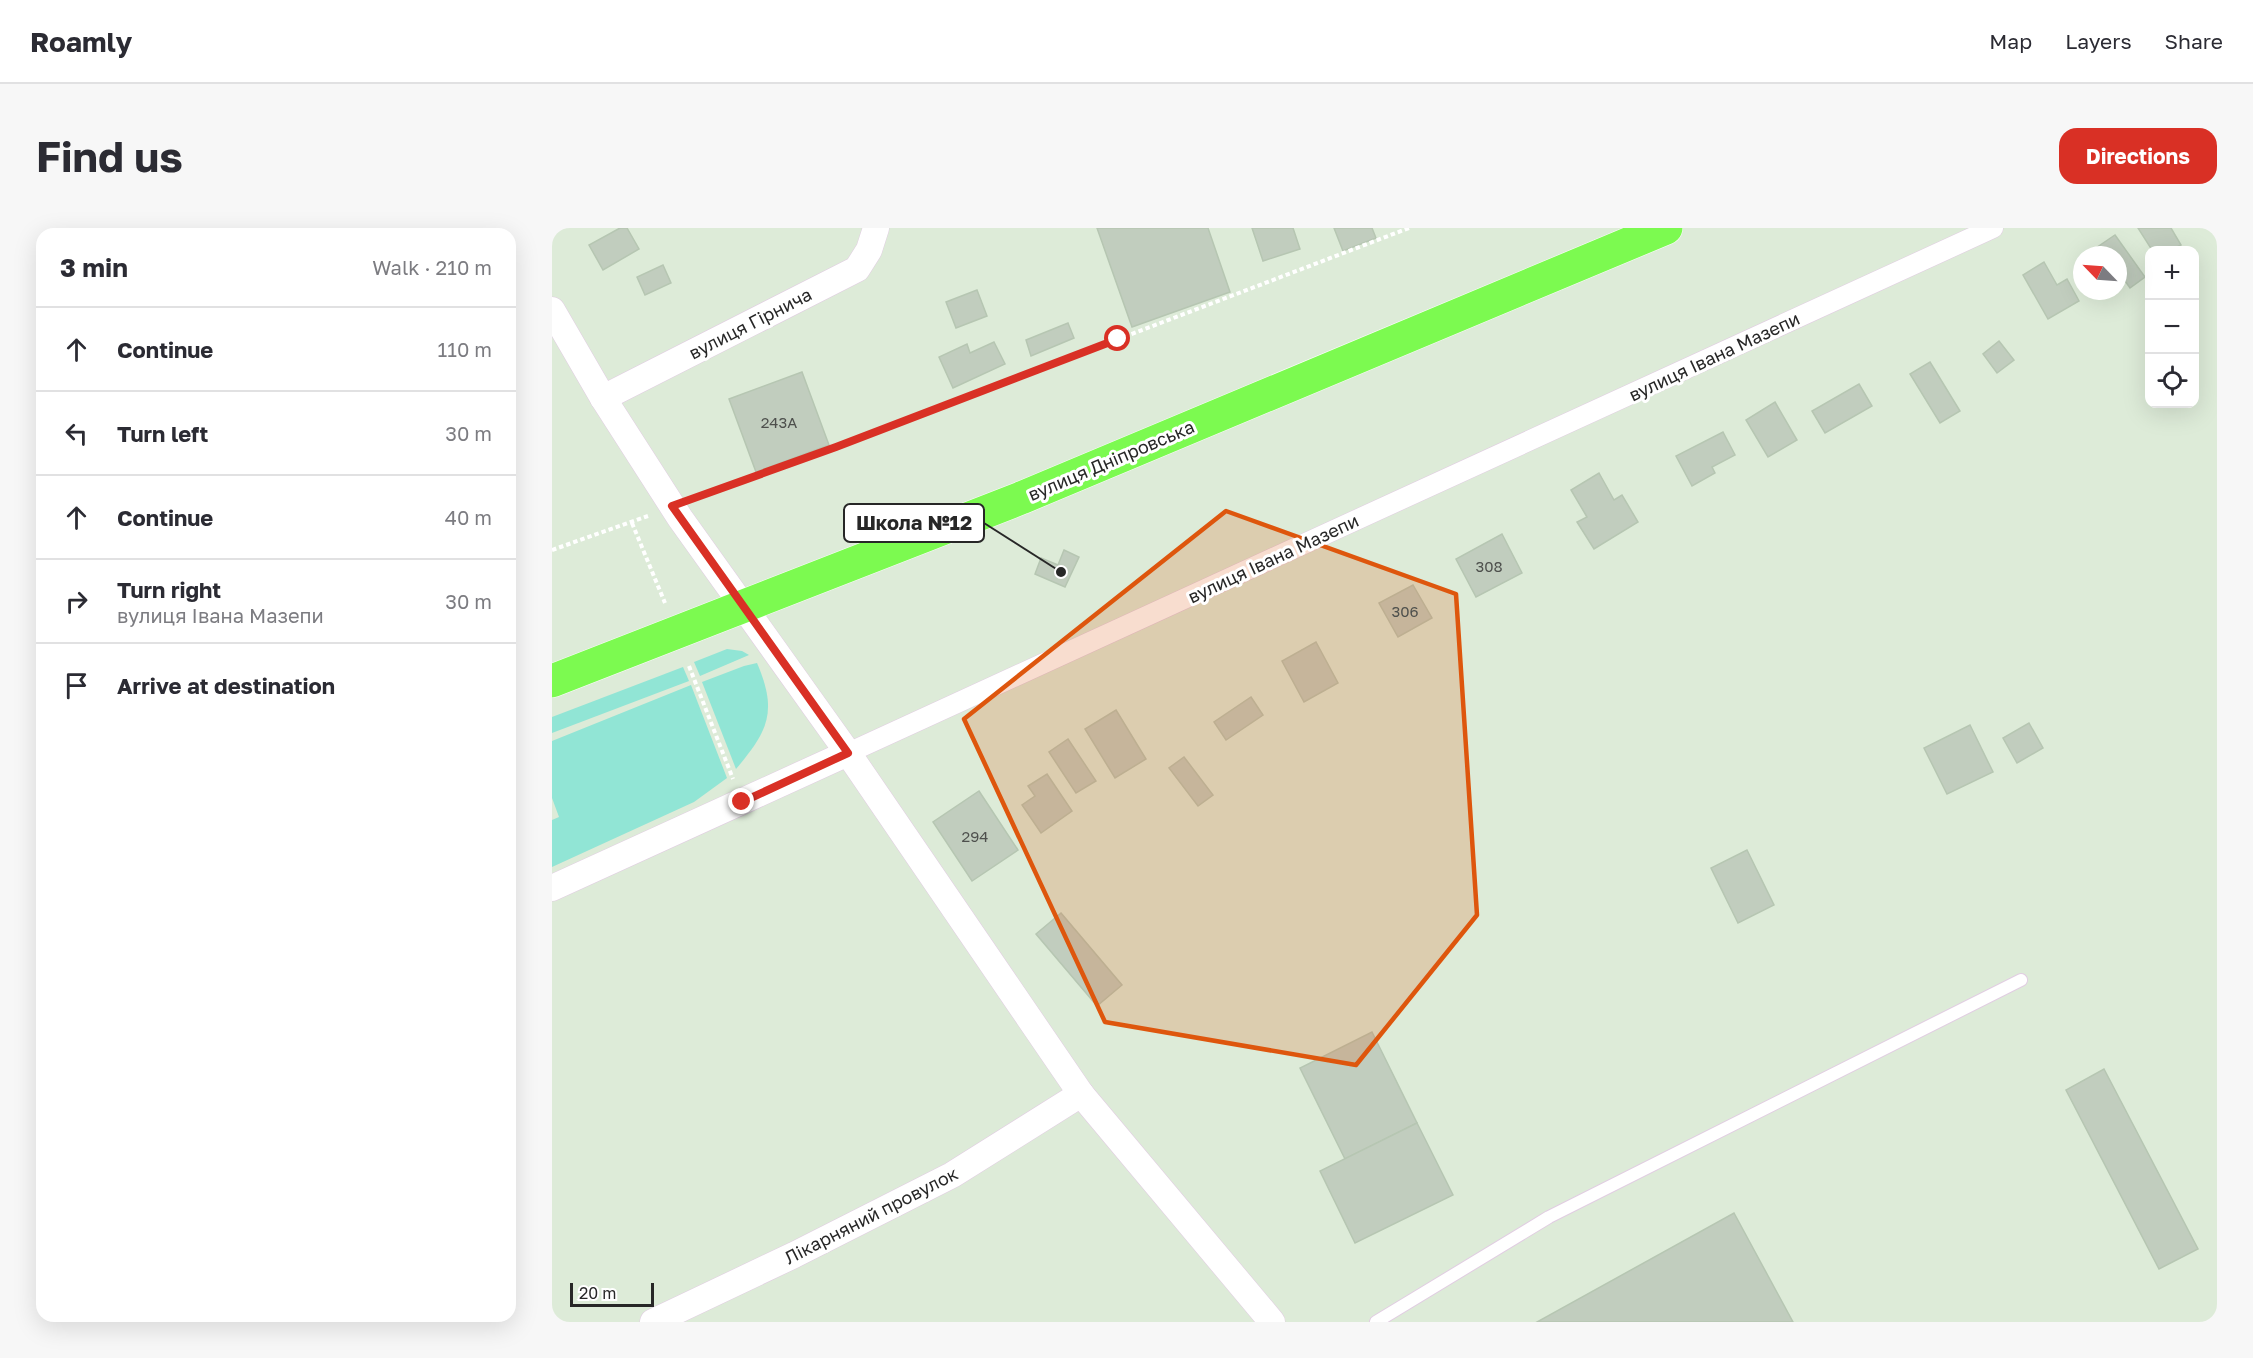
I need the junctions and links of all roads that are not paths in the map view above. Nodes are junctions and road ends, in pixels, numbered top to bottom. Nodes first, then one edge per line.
1 (876, 228) edge
2 (1666, 228) edge
3 (1993, 228) edge
4 (552, 310) edge
5 (603, 398) junction
6 (744, 605) junction
7 (552, 681) edge
8 (848, 753) junction
9 (552, 888) edge
10 (2021, 980) dead end
11 (1081, 1094) junction
12 (653, 1322) edge
13 (1272, 1322) edge
14 (1377, 1322) edge

1 - 5 street, вулиця Гірнича
2 - 6 highway, вулиця Дніпровська
3 - 8 street, вулиця Івана Мазепи
4 - 5 street
5 - 6 street
6 - 7 highway, вулиця Дніпровська
6 - 8 street
8 - 9 street, вулиця Івана Мазепи
8 - 11 street
10 - 14 lane
11 - 12 street, Лікарняний провулок
11 - 13 street

